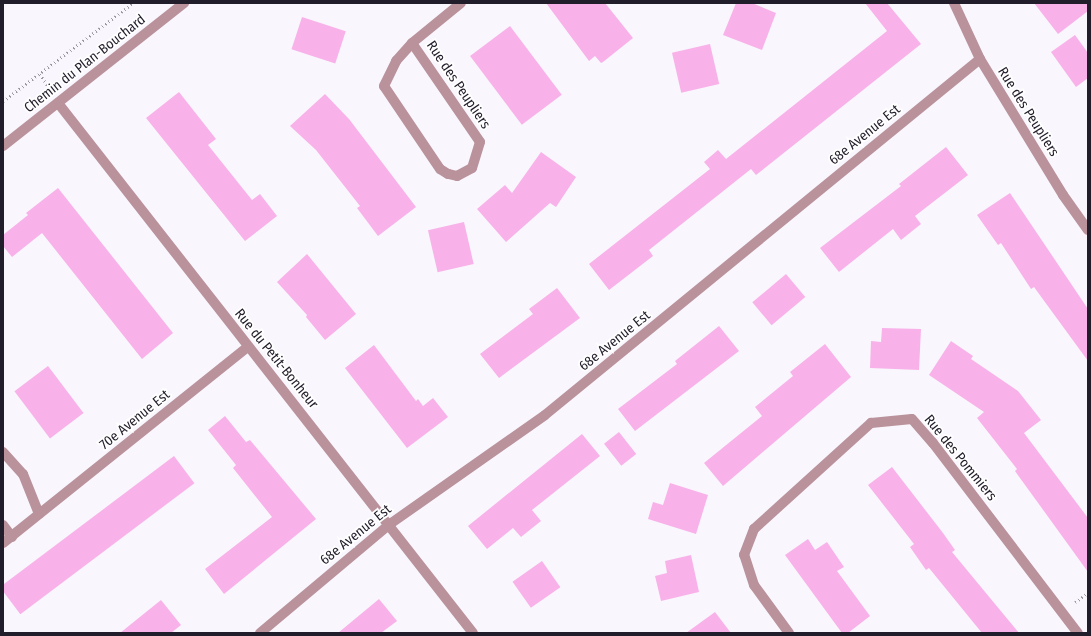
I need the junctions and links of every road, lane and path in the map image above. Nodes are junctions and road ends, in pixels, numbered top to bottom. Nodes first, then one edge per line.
1 (133, 3) edge
2 (184, 3) edge
3 (461, 3) edge
4 (954, 3) edge
5 (412, 43) junction
6 (980, 59) junction
7 (40, 74) junction
8 (47, 83) dead end
9 (3, 101) edge
10 (58, 103) junction
11 (3, 146) edge
12 (1088, 230) edge
13 (248, 347) junction
14 (3, 452) edge
15 (39, 514) junction
16 (390, 524) junction
17 (3, 525) edge
18 (12, 537) junction
19 (3, 543) edge
20 (260, 633) edge
21 (473, 633) edge
22 (789, 633) edge
23 (1078, 633) edge

1 - 7 path, Chemin du Plan-Bouchard
2 - 10 street, Chemin du Plan-Bouchard
3 - 5 street, Rue des Peupliers
4 - 6 street, Rue des Peupliers
5 - 5 street, Rue des Peupliers
6 - 12 street, Rue des Peupliers
6 - 16 street, 68e Avenue Est
7 - 8 path
7 - 9 path, Chemin du Plan-Bouchard
10 - 11 street, Chemin du Plan-Bouchard
10 - 13 street, Rue du Petit-Bonheur
13 - 15 street, 70e Avenue Est
13 - 16 street, Rue du Petit-Bonheur
14 - 15 street
15 - 18 street, 70e Avenue Est
16 - 20 street, 68e Avenue Est
16 - 21 street, Rue du Petit-Bonheur
17 - 18 street
18 - 19 street, 70e Avenue Est
22 - 23 street, Rue des Pommiers

